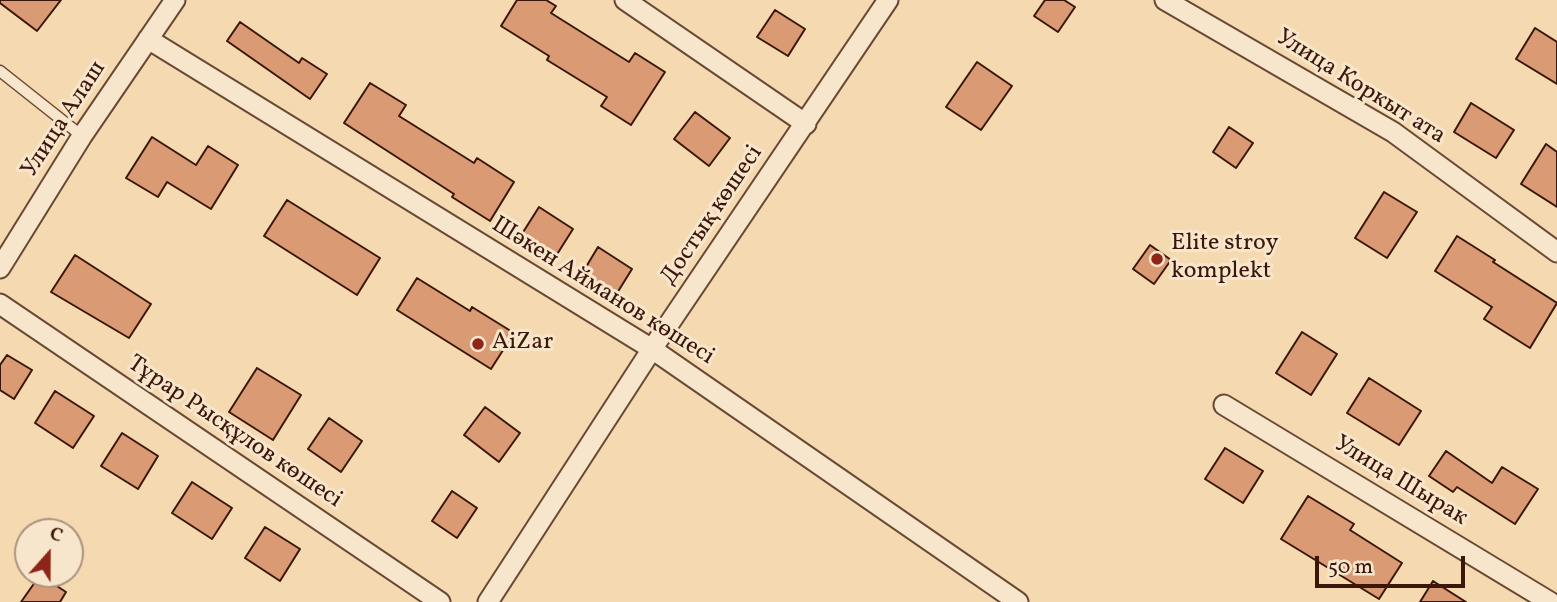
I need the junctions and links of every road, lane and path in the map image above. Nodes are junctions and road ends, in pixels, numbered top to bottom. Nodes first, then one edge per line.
1 (174, 0) edge
2 (625, 0) edge
3 (888, 0) edge
4 (1165, 0) edge
5 (148, 39) junction
6 (0, 71) edge
7 (806, 124) junction
8 (82, 136) junction
9 (1557, 252) edge
10 (0, 268) edge
11 (0, 304) edge
12 (652, 349) junction
13 (1224, 405) dead end
14 (440, 602) edge
15 (488, 602) edge
16 (1018, 602) edge
17 (1550, 602) edge

1 - 5 street, Улица Алаш
2 - 7 street
3 - 7 street, Достық көшесі
4 - 9 street, Улица Коркыт ата
5 - 8 street, Улица Алаш
5 - 12 street, Шәкен Айманов көшесі
6 - 8 lane
7 - 12 street, Достық көшесі
8 - 10 street, Улица Алаш
11 - 14 street, Тұрар Рысқұлов көшесі
12 - 15 street, Достық көшесі
12 - 16 street, Шәкен Айманов көшесі
13 - 17 street, Улица Шырак

